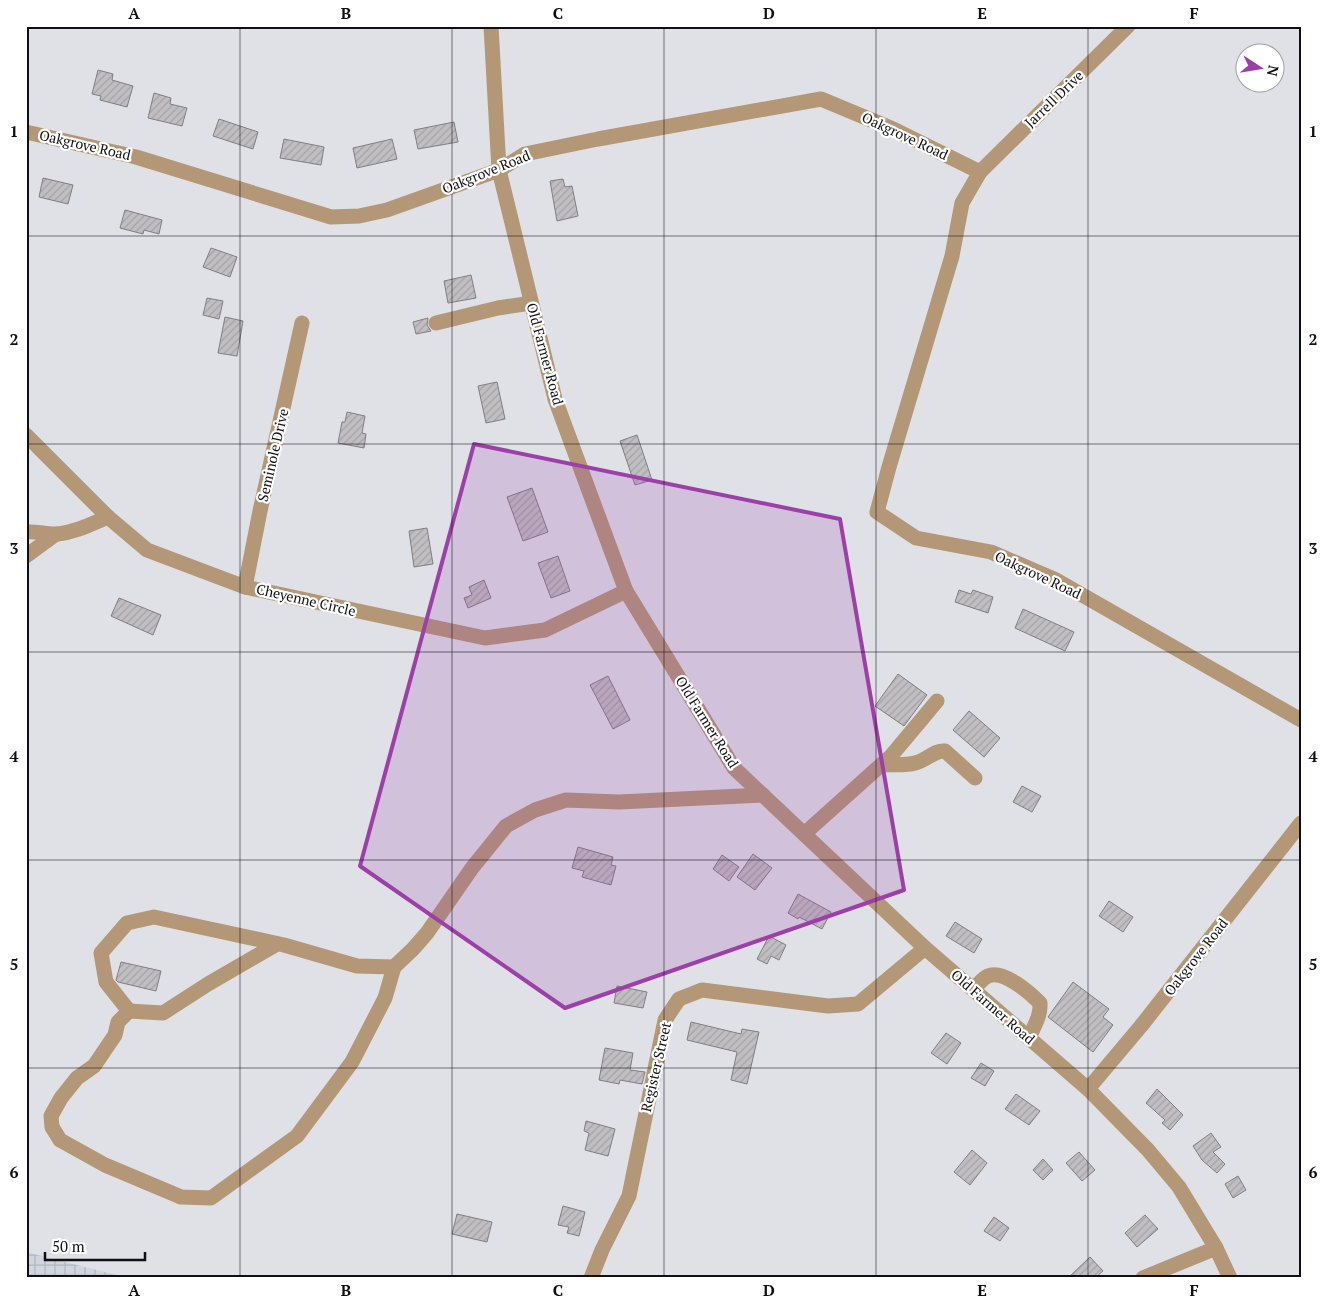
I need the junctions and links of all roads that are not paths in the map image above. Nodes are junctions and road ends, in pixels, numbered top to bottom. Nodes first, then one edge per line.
1 (491, 26) edge
2 (1128, 26) edge
3 (26, 132) edge
4 (499, 170) junction
5 (980, 172) junction
6 (531, 302) junction
7 (302, 323) dead end
8 (436, 323) dead end
9 (26, 435) edge
10 (108, 517) junction
11 (26, 532) edge
12 (56, 534) junction
13 (26, 556) edge
14 (245, 587) junction
15 (626, 592) junction
16 (937, 702) dead end
17 (1301, 720) edge
18 (882, 764) junction
19 (975, 778) dead end
20 (763, 795) junction
21 (1301, 823) edge
22 (804, 834) junction
23 (277, 944) junction
24 (926, 948) junction
25 (394, 967) junction
26 (973, 989) junction
27 (129, 1011) junction
28 (1029, 1038) junction
29 (1088, 1089) junction
30 (1216, 1248) junction
31 (591, 1278) edge
32 (1142, 1278) edge
33 (1230, 1278) edge

1 - 4 street, Old Farmer Road
2 - 5 street, Jarrell Drive
3 - 4 street, Oakgrove Road
4 - 5 street, Oakgrove Road
4 - 6 street, Old Farmer Road
5 - 17 street, Oakgrove Road
6 - 8 street
6 - 15 street, Old Farmer Road
7 - 14 street, Seminole Drive
9 - 10 street, Cheyenne Circle
10 - 12 street
10 - 14 street, Cheyenne Circle
11 - 12 street
12 - 13 street
14 - 15 street, Cheyenne Circle
15 - 20 street, Old Farmer Road
16 - 18 street
18 - 19 street
18 - 22 street
20 - 22 street, Old Farmer Road
20 - 25 street
21 - 29 street, Oakgrove Road
22 - 24 street, Old Farmer Road
23 - 25 street
23 - 27 street
23 - 27 street
24 - 26 street, Old Farmer Road
24 - 31 street, Register Street
25 - 27 street
26 - 28 street, Old Farmer Road
26 - 28 street
28 - 29 street, Old Farmer Road
29 - 30 street, Old Farmer Road
30 - 32 street
30 - 33 street, Old Farmer Road

